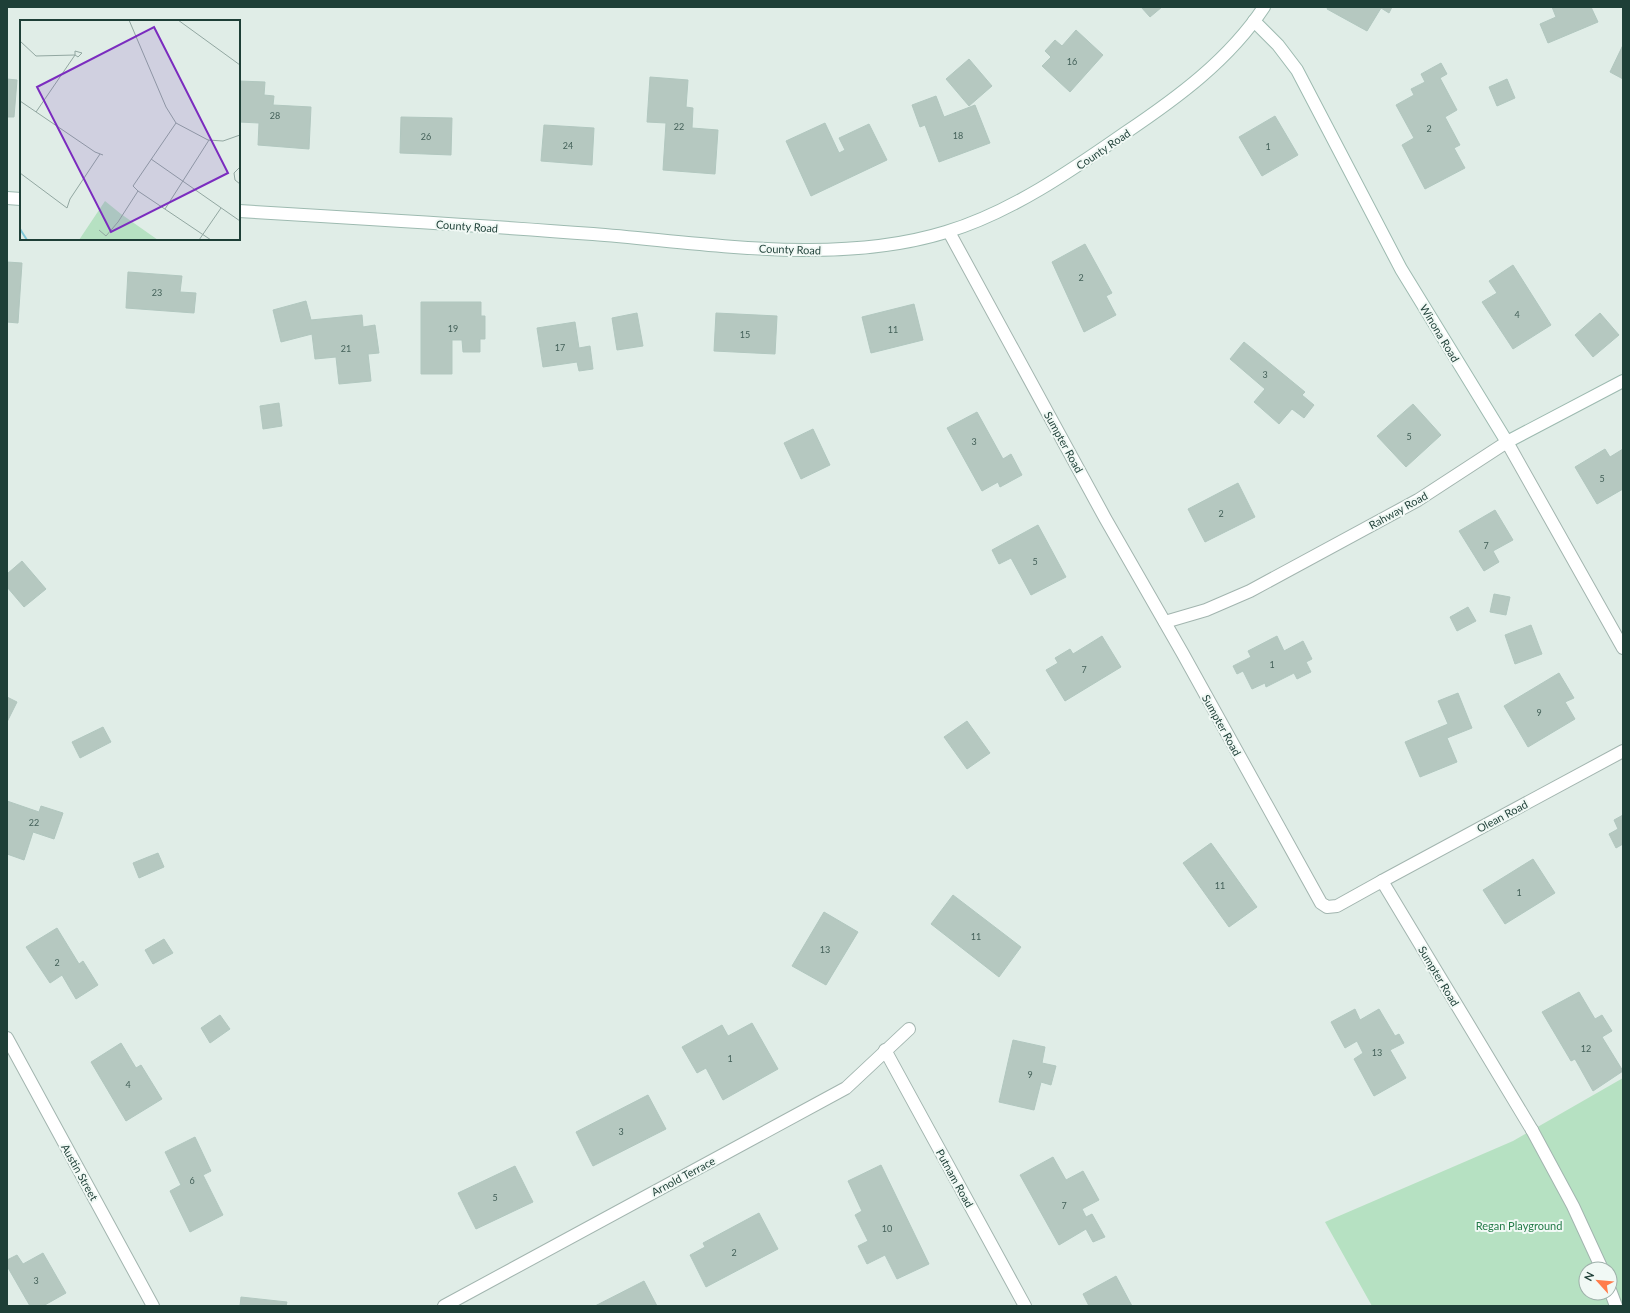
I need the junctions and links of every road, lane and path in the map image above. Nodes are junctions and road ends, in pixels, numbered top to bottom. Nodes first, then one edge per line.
1 (1264, 7) edge
2 (1254, 21) junction
3 (7, 198) edge
4 (20, 199) edge
5 (240, 211) edge
6 (949, 232) junction
7 (1623, 381) edge
8 (1507, 442) junction
9 (1165, 622) junction
10 (1623, 648) edge
11 (1623, 751) edge
12 (1382, 881) junction
13 (908, 1028) dead end
14 (7, 1038) edge
15 (885, 1050) junction
16 (1598, 1261) edge
17 (153, 1306) edge
18 (444, 1306) edge
19 (1025, 1306) edge

1 - 2 street, County Road
2 - 6 street, County Road
2 - 8 street, Winona Road
3 - 4 street
5 - 6 street, County Road
6 - 9 street, Sumpter Road
7 - 8 street, Rahway Road
8 - 9 street, Rahway Road
8 - 10 street, Winona Road
9 - 12 street, Sumpter Road
11 - 12 street, Olean Road
12 - 16 street, Sumpter Road
13 - 15 street, Arnold Terrace
14 - 17 street, Austin Street
15 - 18 street, Arnold Terrace
15 - 19 street, Putnam Road

